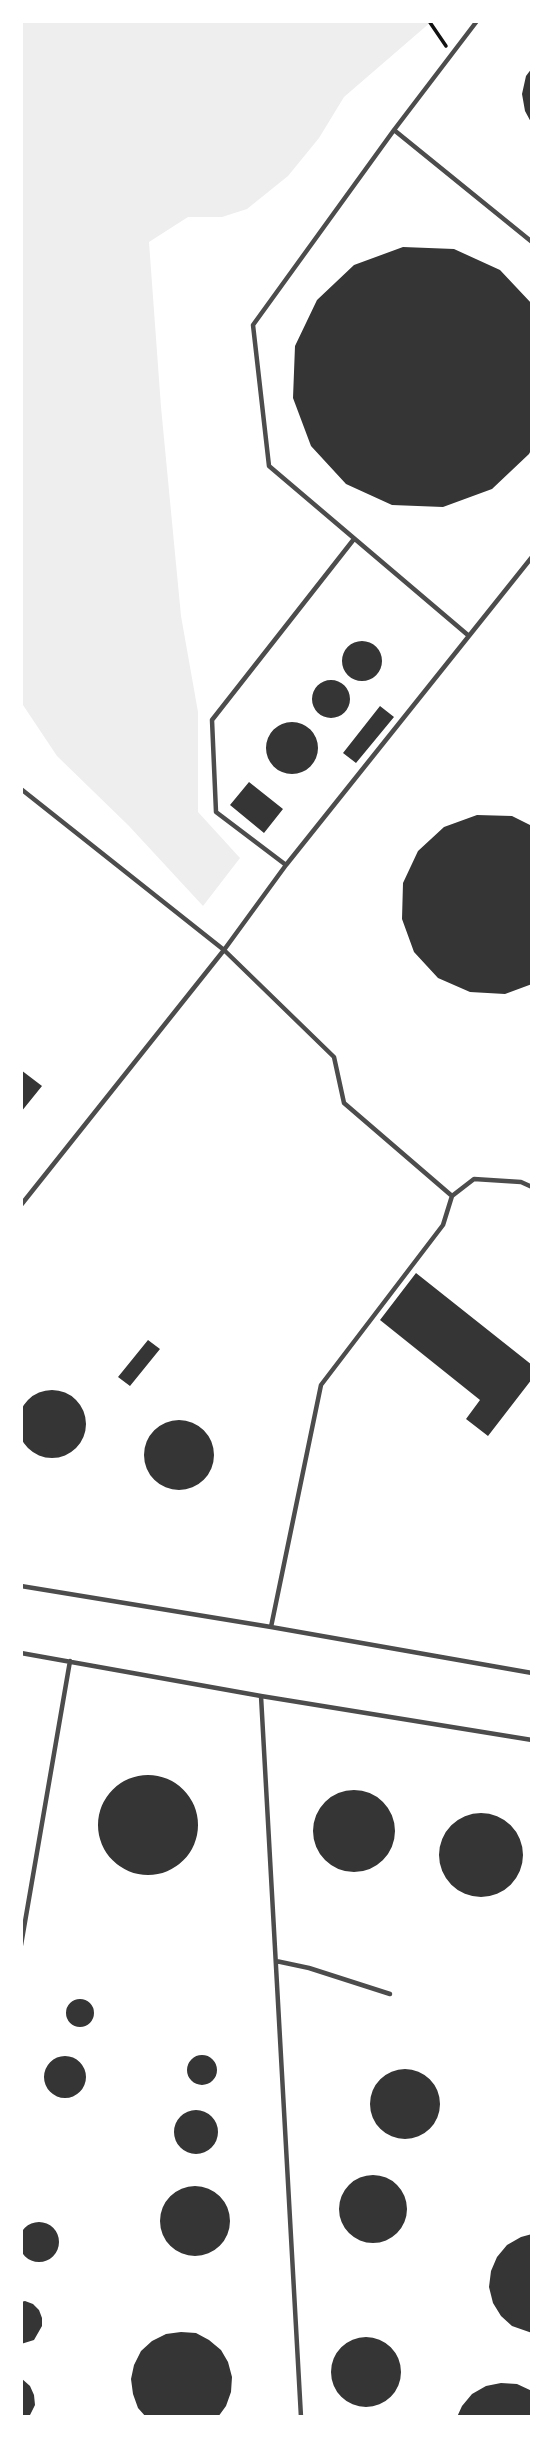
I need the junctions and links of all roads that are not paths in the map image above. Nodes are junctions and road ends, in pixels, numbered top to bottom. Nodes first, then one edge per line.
1 (477, 21) edge
2 (394, 130) junction
3 (532, 242) edge
4 (354, 539) junction
5 (532, 557) edge
6 (469, 636) junction
7 (21, 789) edge
8 (286, 865) junction
9 (224, 950) junction
10 (532, 1187) edge
11 (452, 1196) junction
12 (21, 1205) edge
13 (21, 1586) edge
14 (271, 1627) junction
15 (21, 1653) edge
16 (70, 1661) junction
17 (532, 1673) edge
18 (261, 1696) junction
19 (532, 1740) edge
20 (21, 1945) edge
21 (276, 1961) junction
22 (390, 1994) dead end
23 (301, 2417) edge

1 - 2 lane
2 - 3 lane
2 - 4 lane
4 - 6 lane
4 - 8 lane
5 - 6 lane
6 - 8 lane
7 - 9 lane
8 - 9 lane
9 - 11 lane
9 - 12 lane
10 - 11 lane
11 - 14 lane
13 - 14 lane
14 - 17 lane
15 - 16 lane
16 - 18 lane
16 - 20 lane
18 - 19 lane
18 - 21 lane
21 - 22 lane
21 - 23 lane

